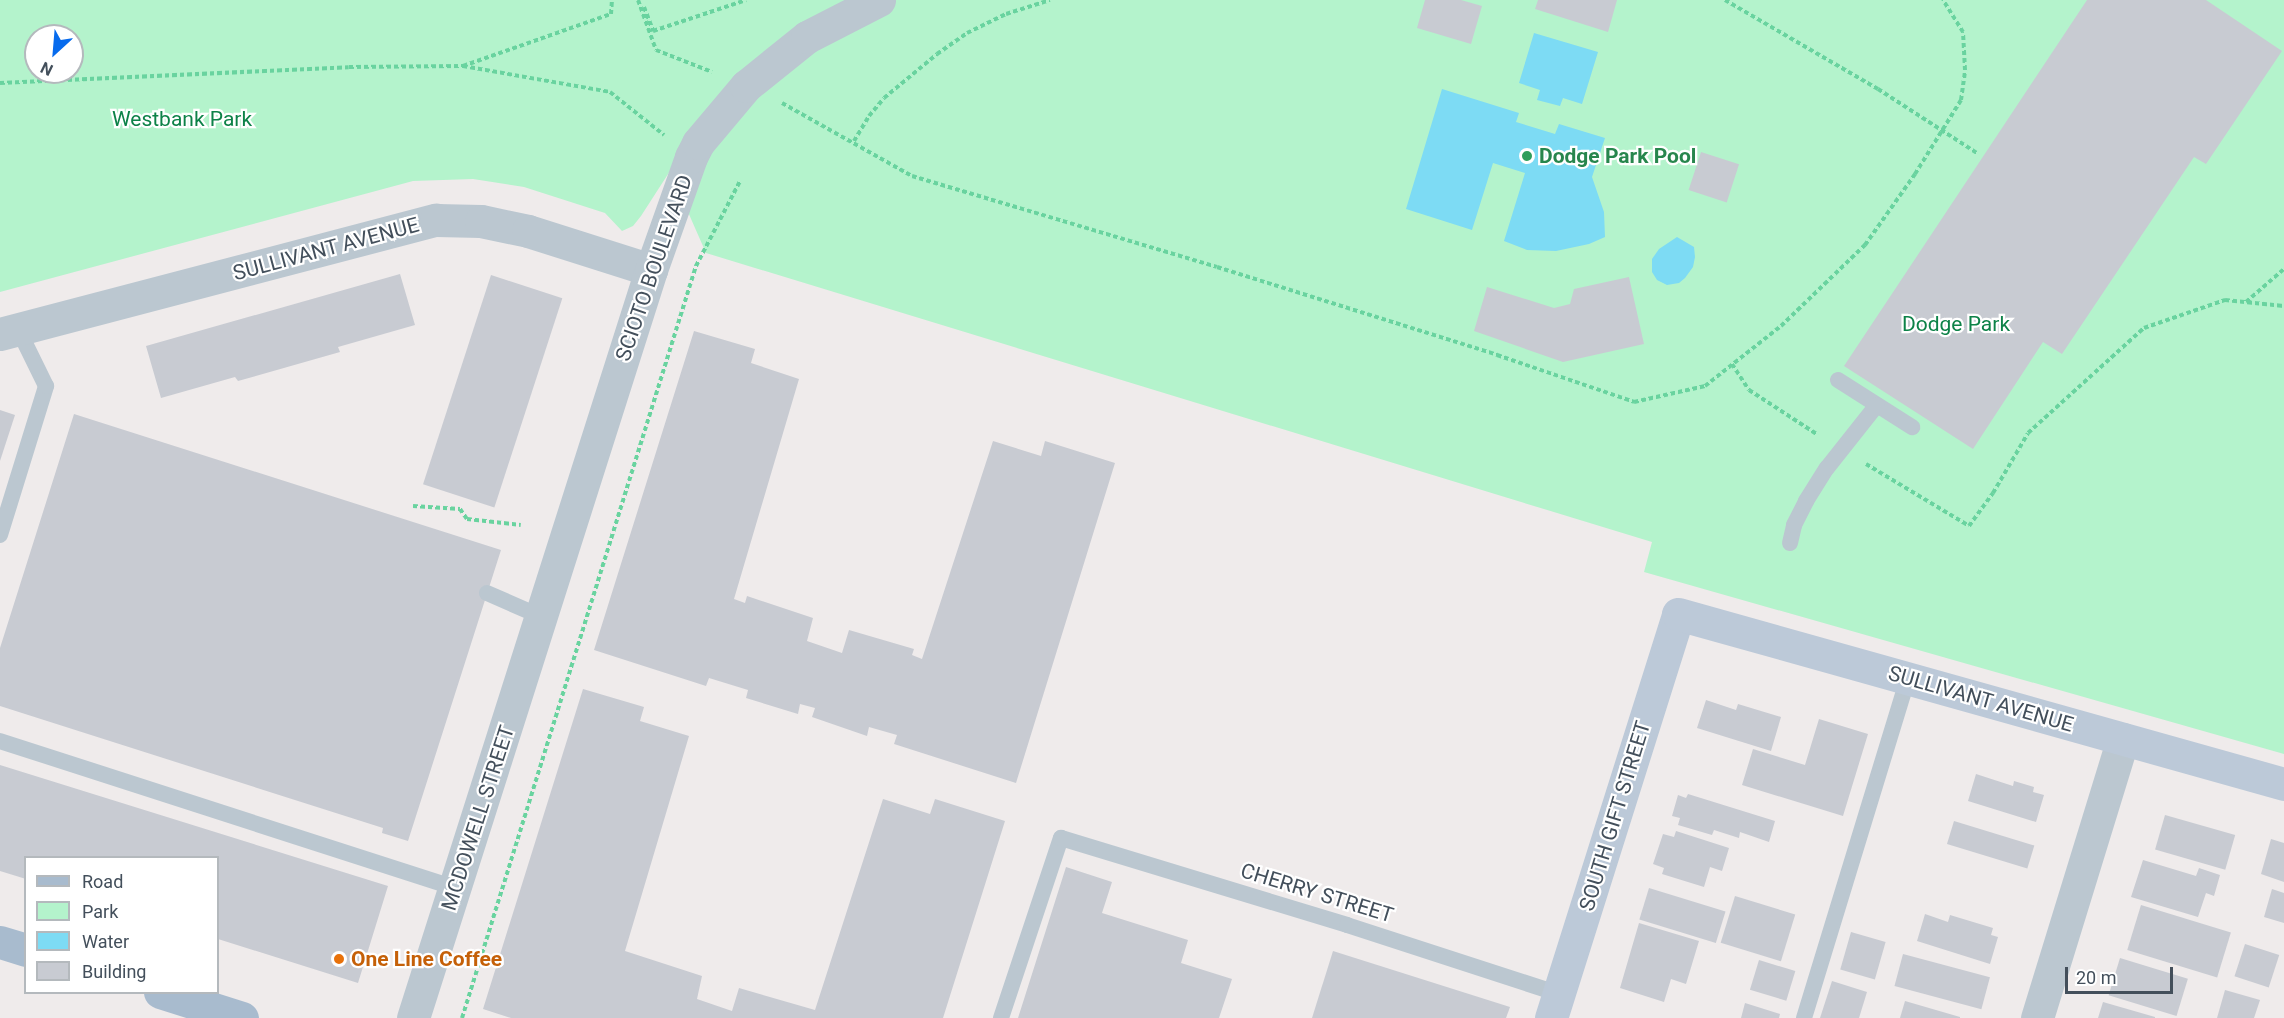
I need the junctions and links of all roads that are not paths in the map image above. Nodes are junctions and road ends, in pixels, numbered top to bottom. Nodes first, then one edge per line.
1 (879, 0) edge
2 (651, 270) junction
3 (9, 332) edge
4 (1838, 380) dead end
5 (1877, 405) junction
6 (1912, 427) dead end
7 (0, 535) edge
8 (1790, 543) dead end
9 (487, 593) dead end
10 (1678, 614) joint
11 (542, 617) junction
12 (1908, 678) junction
13 (2123, 739) junction
14 (0, 741) edge
15 (2284, 784) edge
16 (456, 888) junction
17 (0, 942) edge
18 (24, 949) edge
19 (163, 994) edge
20 (1555, 1006) edge
21 (242, 1018) edge
22 (413, 1018) edge
23 (1001, 1018) edge
24 (1804, 1018) edge
25 (2037, 1018) edge

1 - 2 street, SCIOTO BOULEVARD
2 - 3 street, SULLIVANT AVENUE
2 - 11 street, SCIOTO BOULEVARD
3 - 7 lane
4 - 5 lane
5 - 6 lane
5 - 8 lane
9 - 11 lane
10 - 12 street, SULLIVANT AVENUE
10 - 20 street, SOUTH GIFT STREET
11 - 16 street, MCDOWELL STREET
12 - 13 street, SULLIVANT AVENUE
12 - 24 lane
13 - 15 street, SULLIVANT AVENUE
13 - 25 street
14 - 16 lane
16 - 22 street, MCDOWELL STREET
17 - 18 main road
19 - 21 main road
20 - 23 lane, CHERRY STREET

